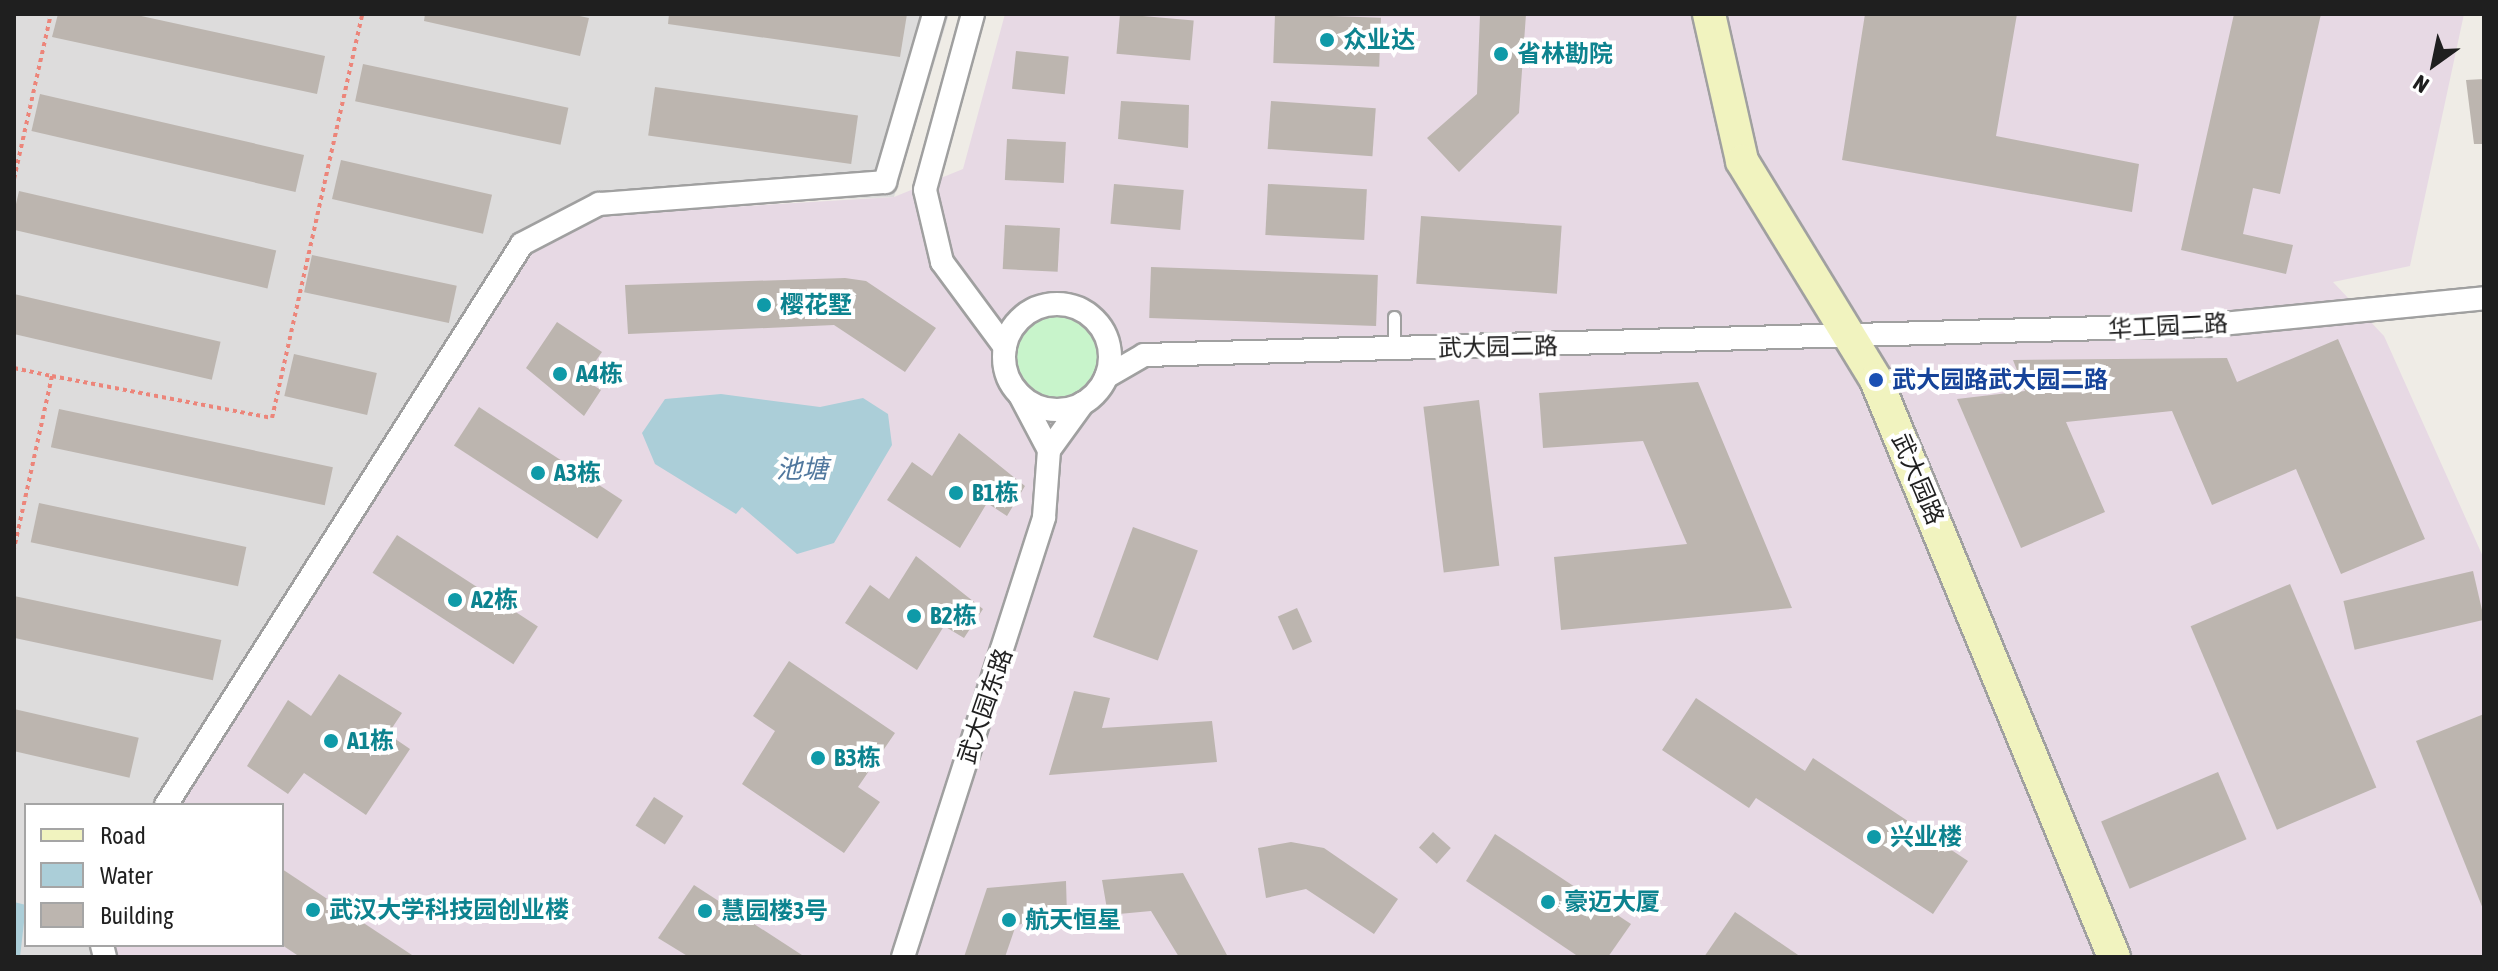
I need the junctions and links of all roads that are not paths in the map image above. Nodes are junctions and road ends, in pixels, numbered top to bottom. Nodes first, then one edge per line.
1 (934, 14) edge
2 (973, 14) edge
3 (1709, 14) edge
4 (2484, 298) edge
5 (1037, 307) junction
6 (983, 312) junction
7 (1394, 317) dead end
8 (1101, 326) junction
9 (1852, 339) junction
10 (1005, 347) junction
11 (1394, 349) junction
12 (1144, 355) junction
13 (1106, 377) junction
14 (1020, 394) junction
15 (1083, 403) junction
16 (1049, 450) junction
17 (167, 803) edge
18 (903, 957) edge
19 (2114, 957) edge

1 - 17 street
2 - 6 street
3 - 9 street, 武大园路
4 - 9 street, 华工园二路
5 - 6 street
5 - 8 street
5 - 10 street
6 - 10 street
7 - 11 lane
8 - 12 street
8 - 13 street
9 - 11 street, 武大园二路
9 - 19 street, 武大园路
10 - 14 street
11 - 12 street, 武大园二路
12 - 13 street
13 - 15 street
14 - 15 street
14 - 16 street
15 - 16 street
16 - 18 street, 武大园东路

